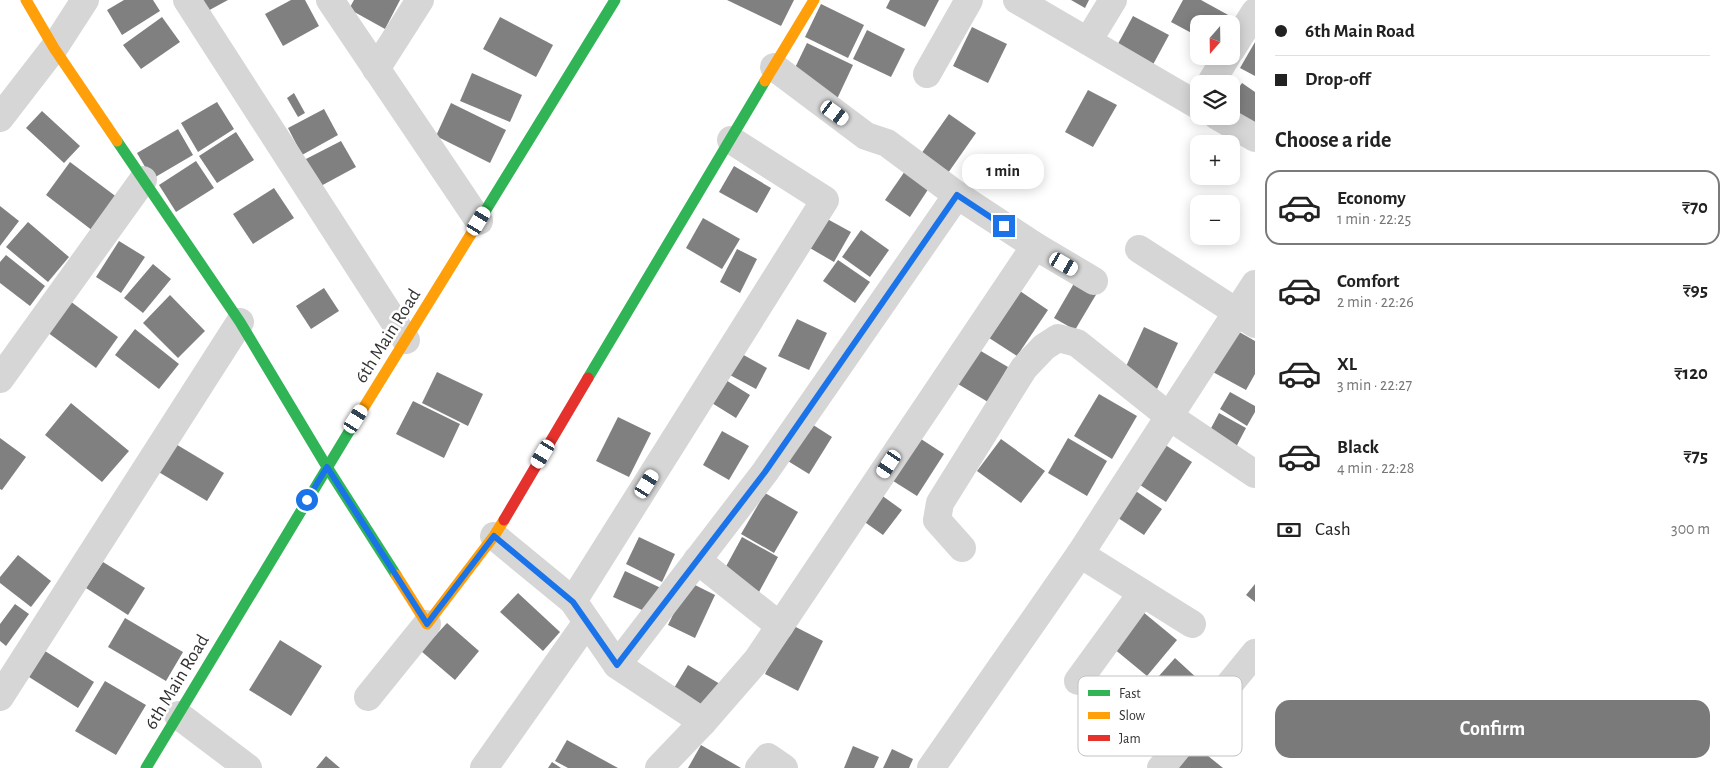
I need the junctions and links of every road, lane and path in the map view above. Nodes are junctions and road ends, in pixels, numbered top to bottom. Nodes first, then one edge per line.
1 (26, 0) edge
2 (85, 0) edge
3 (187, 0) edge
4 (330, 0) edge
5 (420, 0) edge
6 (615, 0) edge
7 (814, 0) edge
8 (969, 0) edge
9 (1017, 0) edge
10 (1113, 0) edge
11 (1255, 12) edge
12 (1240, 36) edge
13 (1088, 41) junction
14 (54, 48) junction
15 (774, 67) junction
16 (376, 69) junction
17 (927, 74) dead end
18 (1190, 95) edge
19 (0, 118) edge
20 (1237, 125) edge
21 (1255, 138) edge
22 (731, 140) junction
23 (143, 180) junction
24 (957, 195) junction
25 (479, 221) junction
26 (1035, 246) junction
27 (1140, 249) dead end
28 (1094, 281) dead end
29 (1255, 284) edge
30 (1245, 318) edge
31 (240, 322) junction
32 (406, 340) junction
33 (0, 380) edge
34 (1170, 417) junction
35 (327, 467) junction
36 (1255, 474) edge
37 (494, 536) junction
38 (962, 548) dead end
39 (1080, 554) junction
40 (697, 560) junction
41 (1142, 593) junction
42 (580, 612) junction
43 (427, 624) junction
44 (1192, 624) dead end
45 (780, 626) junction
46 (1255, 653) edge
47 (617, 665) junction
48 (1082, 676) edge
49 (1236, 676) edge
50 (0, 697) edge
51 (368, 697) dead end
52 (178, 714) junction
53 (702, 722) junction
54 (1171, 756) edge
55 (146, 768) edge
56 (248, 768) edge
57 (484, 768) edge
58 (658, 768) edge
59 (759, 768) edge
60 (784, 768) edge
61 (931, 768) edge
62 (1161, 768) edge

1 - 14 street
2 - 14 street
3 - 32 street
4 - 16 street
5 - 16 street
6 - 25 street, 6th Main Road
7 - 15 street
8 - 17 street
9 - 13 street
10 - 13 street
11 - 12 street
13 - 18 street
14 - 19 street
14 - 23 street
15 - 22 street
15 - 24 street
16 - 25 street
20 - 21 street
22 - 37 street
22 - 42 street
23 - 31 street
23 - 33 street
24 - 26 street
24 - 40 street
25 - 32 street, 6th Main Road
26 - 28 street
26 - 45 street
27 - 30 street
29 - 30 street
30 - 34 street
31 - 35 street
31 - 50 street
32 - 35 street, 6th Main Road
34 - 36 street
34 - 38 street
34 - 39 street
35 - 43 street
35 - 52 street, 6th Main Road
37 - 42 street
37 - 43 street
39 - 41 street
39 - 61 street
40 - 45 street
40 - 47 street
41 - 44 street
41 - 48 street
42 - 47 street
42 - 57 street
43 - 51 street
45 - 53 street
46 - 49 street
47 - 53 street
52 - 55 street, 6th Main Road
52 - 56 street
53 - 58 street
54 - 62 street
59 - 60 street

